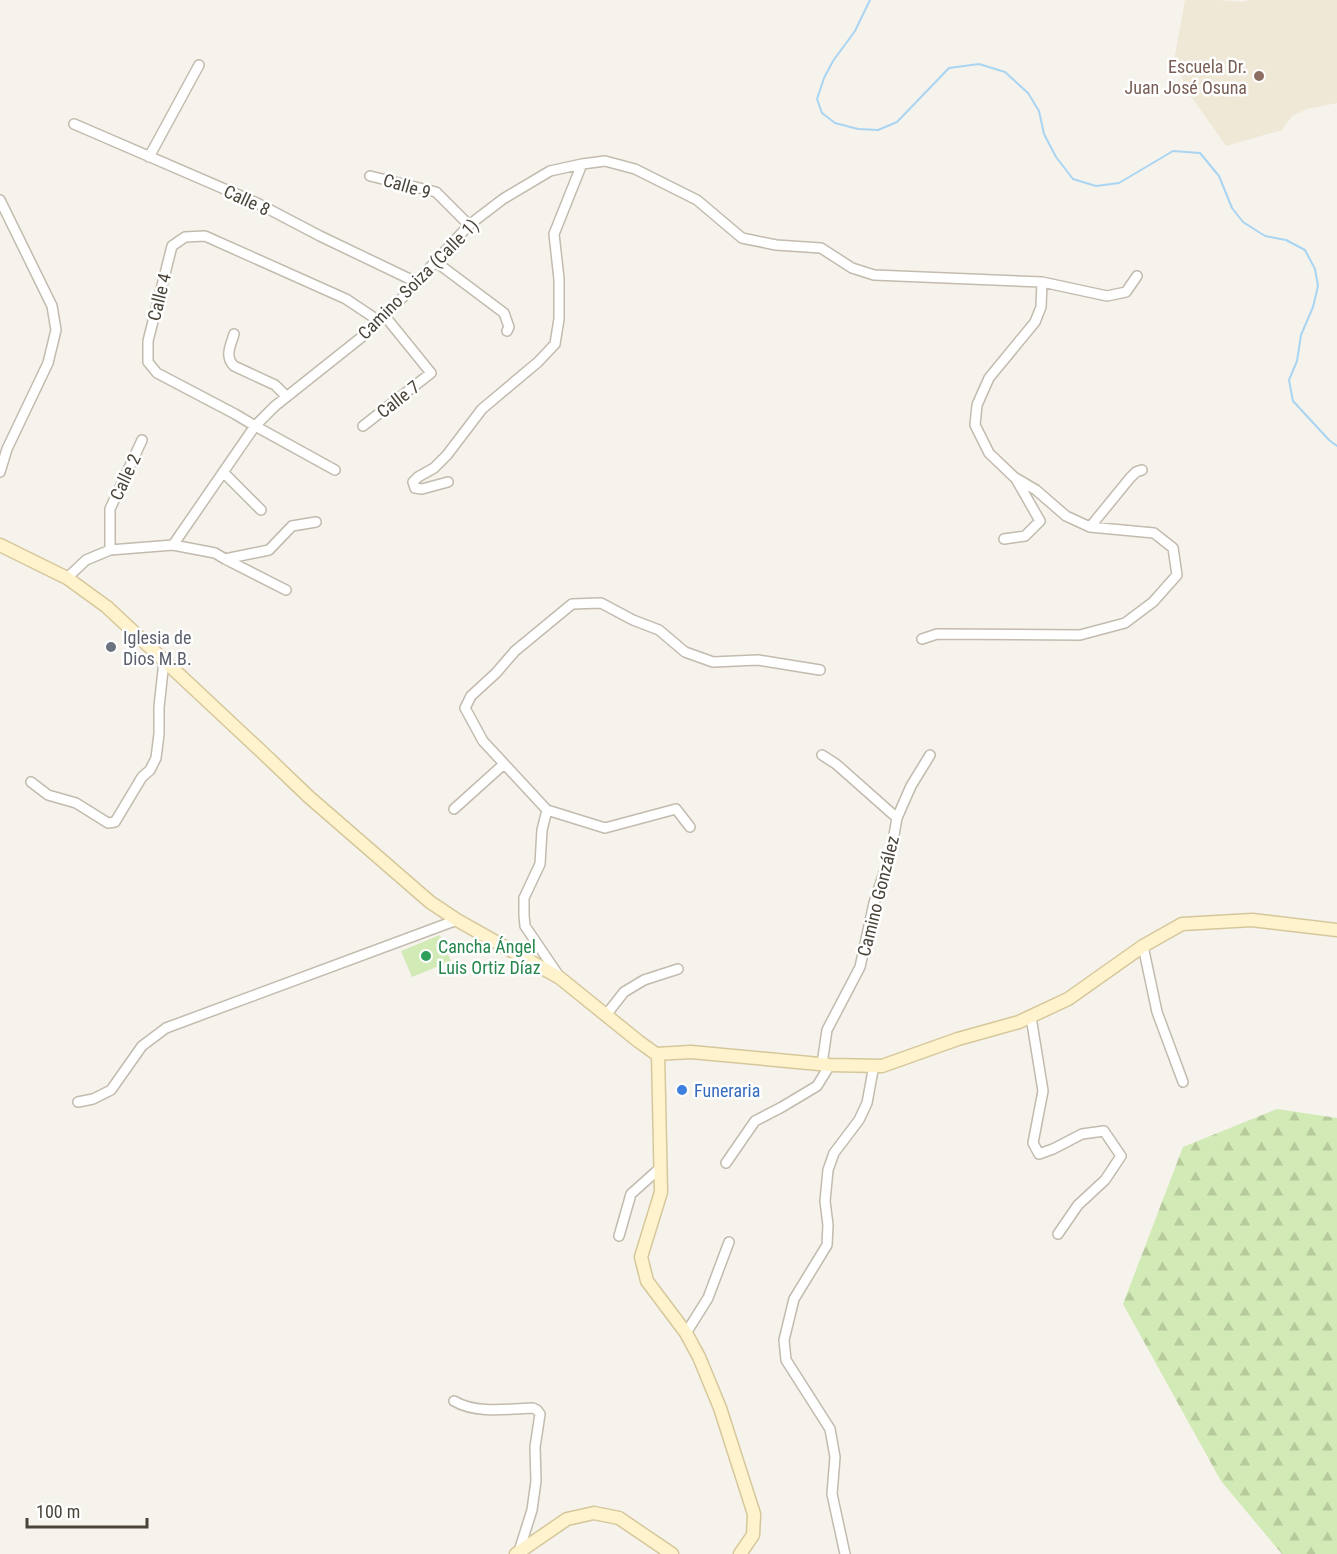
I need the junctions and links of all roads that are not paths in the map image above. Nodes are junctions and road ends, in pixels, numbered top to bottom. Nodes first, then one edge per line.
1 (199, 65) dead end
2 (74, 124) dead end
3 (149, 157) junction
4 (582, 164) junction
5 (370, 176) dead end
6 (0, 202) edge
7 (469, 225) junction
8 (436, 262) junction
9 (1137, 276) dead end
10 (416, 282) junction
11 (1042, 282) junction
12 (381, 318) junction
13 (507, 331) dead end
14 (234, 334) dead end
15 (286, 396) junction
16 (255, 426) junction
17 (363, 426) dead end
18 (142, 440) dead end
19 (335, 470) dead end
20 (1142, 470) dead end
21 (0, 472) edge
22 (223, 472) junction
23 (1014, 477) junction
24 (448, 482) dead end
25 (261, 510) dead end
26 (316, 522) dead end
27 (1090, 527) junction
28 (1004, 540) dead end
29 (0, 545) edge
30 (173, 545) junction
31 (110, 550) junction
32 (225, 559) junction
33 (67, 578) junction
34 (286, 590) dead end
35 (922, 639) dead end
36 (164, 661) junction
37 (820, 670) dead end
38 (822, 755) dead end
39 (930, 755) dead end
40 (504, 764) junction
41 (31, 782) dead end
42 (454, 809) dead end
43 (547, 810) junction
44 (897, 818) junction
45 (690, 827) dead end
46 (457, 920) junction
47 (1337, 930) edge
48 (1143, 946) junction
49 (678, 969) dead end
50 (560, 978) junction
51 (606, 1015) junction
52 (1031, 1017) junction
53 (658, 1054) junction
54 (826, 1064) junction
55 (874, 1065) junction
56 (1183, 1082) dead end
57 (78, 1102) dead end
58 (726, 1163) dead end
59 (660, 1168) junction
60 (1059, 1234) dead end
61 (619, 1236) dead end
62 (729, 1242) dead end
63 (686, 1333) junction
64 (454, 1401) dead end
65 (517, 1552) edge
66 (672, 1554) edge
67 (740, 1554) edge
68 (845, 1554) edge

1 - 3 street
2 - 3 street, Calle 8
3 - 10 street, Calle 8
4 - 7 street, Camino Soiza (Calle 1)
4 - 11 street, Camino Soiza (Calle 1)
4 - 24 street
5 - 7 street, Calle 9
6 - 21 street
7 - 8 street, Camino Soiza (Calle 1)
8 - 10 street, Camino Soiza (Calle 1)
8 - 13 street
9 - 11 street, Camino Soiza (Calle 1)
10 - 12 street, Camino Soiza (Calle 1)
11 - 23 street
12 - 15 street, Camino Soiza (Calle 1)
12 - 16 street, Calle 4
12 - 17 street, Calle 7
14 - 15 street
15 - 16 street, Camino Soiza (Calle 1)
16 - 19 street, Calle 4
16 - 22 street, Camino Soiza (Calle 1)
18 - 31 street, Calle 2
20 - 27 street
22 - 25 street
22 - 30 street, Camino Soiza (Calle 1)
23 - 27 street
23 - 28 street
26 - 32 street
27 - 35 street
29 - 33 street
30 - 31 street
30 - 32 street
31 - 33 street
32 - 34 street
33 - 36 street
36 - 41 street
36 - 46 street
37 - 40 street
38 - 44 street, Camino González
39 - 44 street
40 - 42 street
40 - 43 street
43 - 45 street
43 - 50 street
44 - 54 street, Camino González
46 - 50 street
46 - 57 street
47 - 48 street
48 - 52 street
48 - 56 street
49 - 51 street
50 - 51 street
51 - 53 street
52 - 55 street
52 - 60 street
53 - 54 street
53 - 59 street
54 - 55 street
54 - 58 street
55 - 68 street
59 - 61 street
59 - 63 street
62 - 63 street
63 - 67 street
64 - 65 street
65 - 66 street

